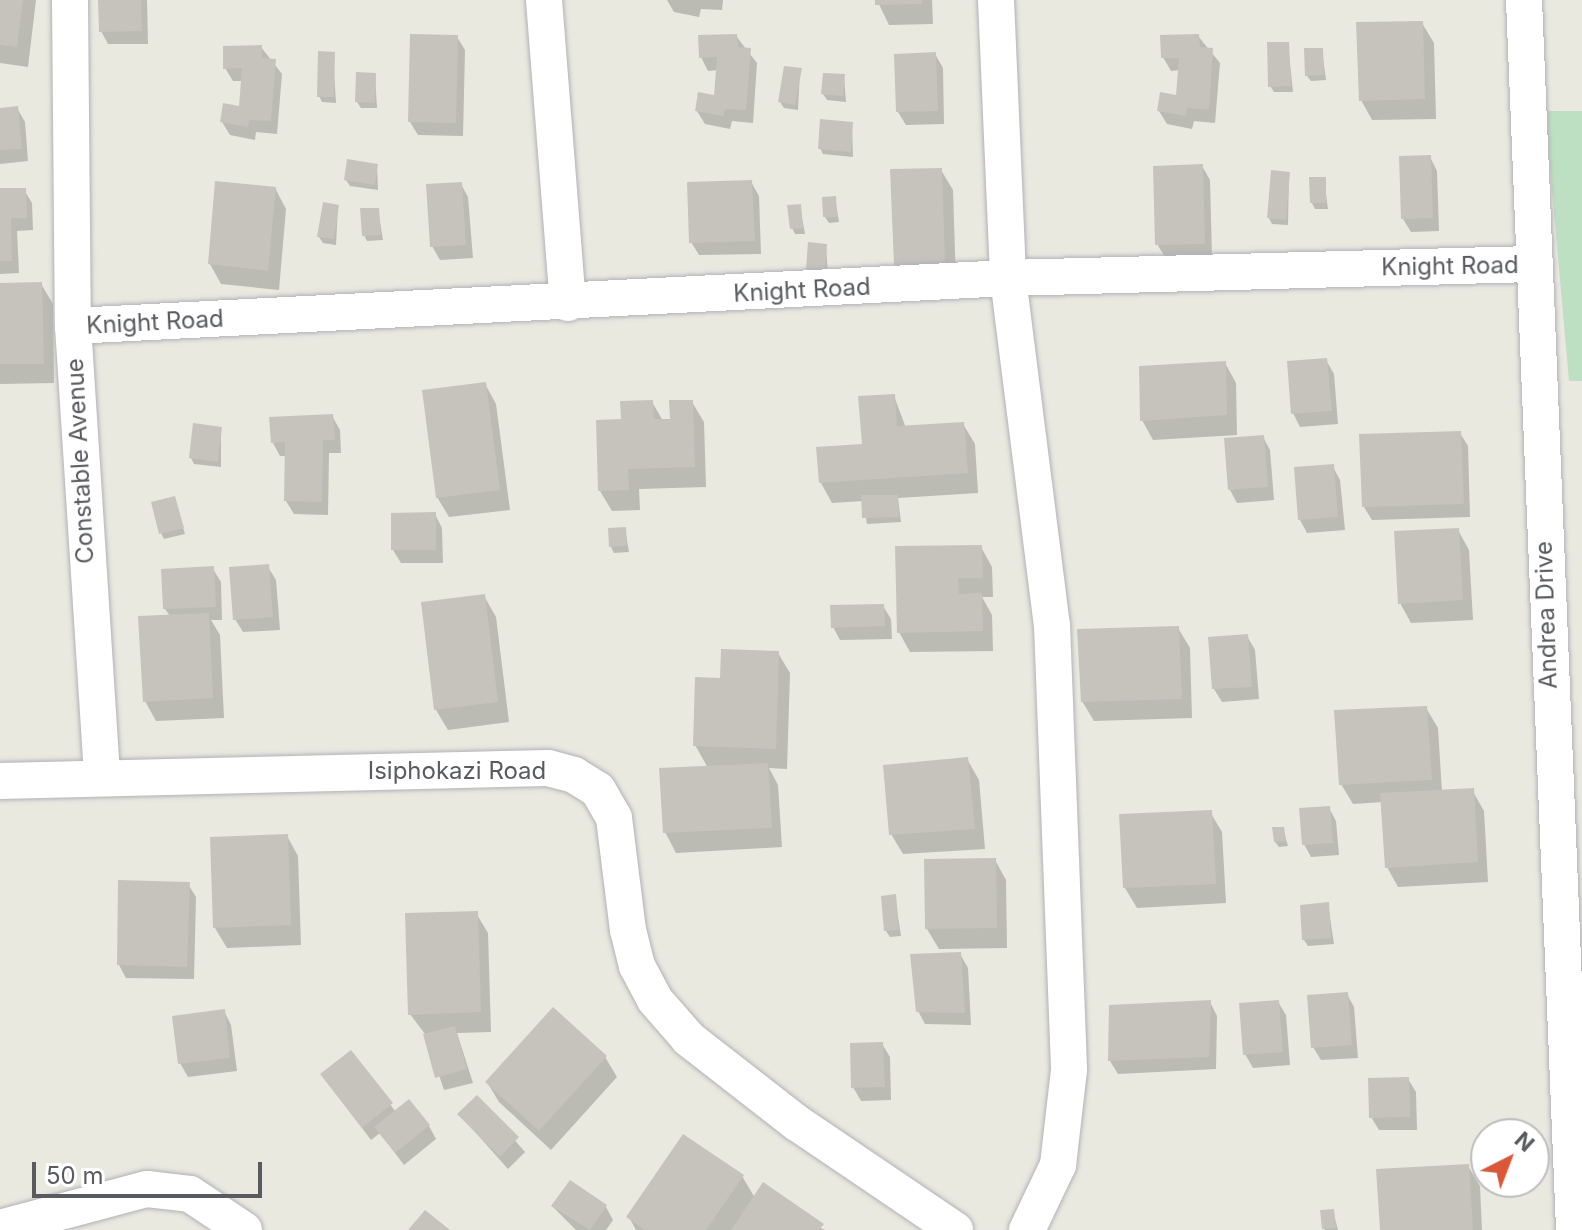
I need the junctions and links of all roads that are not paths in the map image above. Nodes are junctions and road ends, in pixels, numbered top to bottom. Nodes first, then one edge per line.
1 (70, 0) edge
2 (544, 0) edge
3 (996, 0) edge
4 (1524, 0) edge
5 (1532, 264) junction
6 (1008, 278) junction
7 (568, 303) junction
8 (73, 326) junction
9 (102, 778) junction
10 (0, 781) edge
11 (1574, 1068) edge
12 (0, 1228) edge
13 (244, 1230) edge
14 (955, 1230) edge
15 (1027, 1230) edge
16 (1574, 1230) edge

1 - 8 street, Constable Avenue
2 - 7 street
3 - 6 street
4 - 5 street, Andrea Drive
5 - 6 street, Knight Road
5 - 11 street, Andrea Drive
6 - 7 street, Knight Road
6 - 15 street
7 - 8 street, Knight Road
8 - 9 street, Constable Avenue
9 - 10 street, Isiphokazi Road
9 - 14 street, Isiphokazi Road
11 - 16 street, Andrea Drive
12 - 13 street

